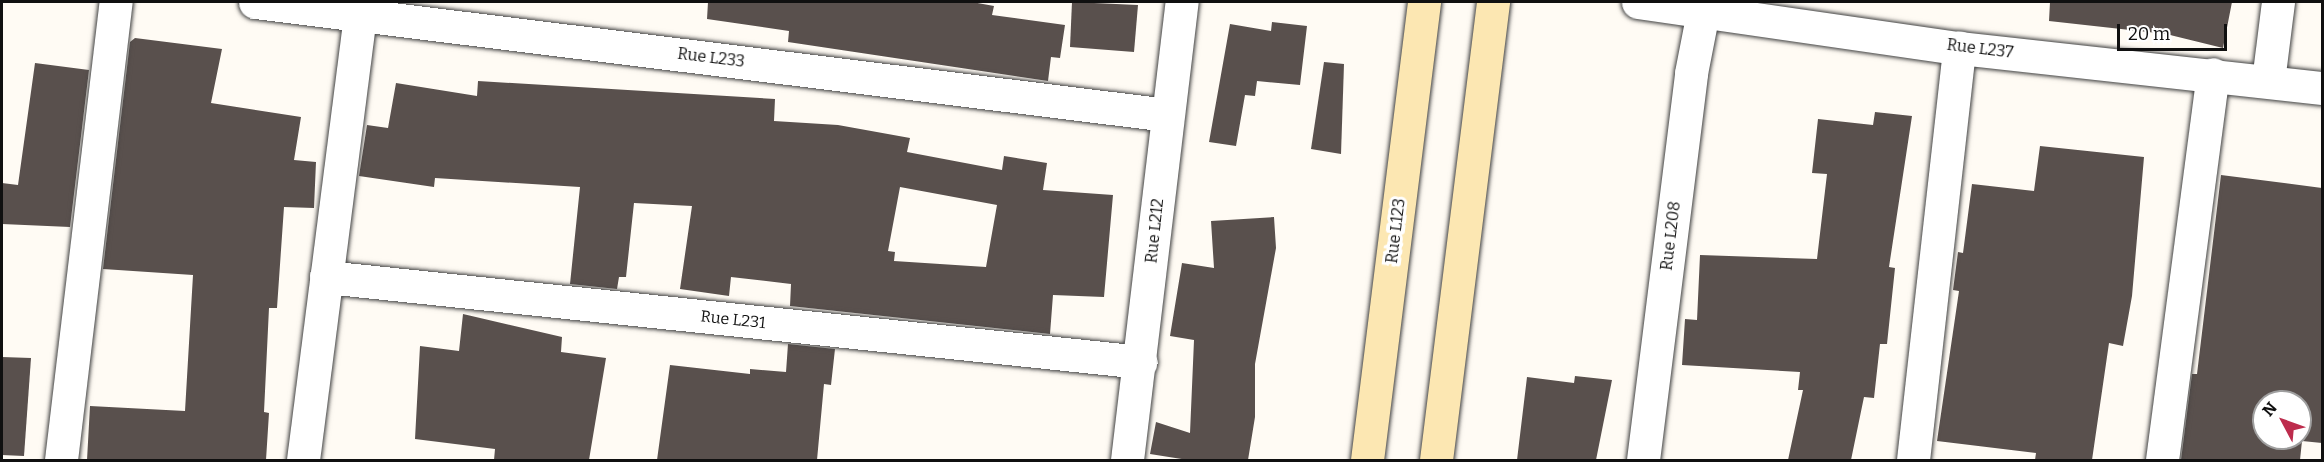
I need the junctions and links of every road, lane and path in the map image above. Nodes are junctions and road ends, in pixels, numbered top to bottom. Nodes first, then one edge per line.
1 (116, 2) edge
2 (255, 2) edge
3 (1182, 2) edge
4 (1424, 2) edge
5 (1493, 2) edge
6 (1638, 2) edge
7 (2278, 2) edge
8 (1747, 10) edge
9 (1703, 12) junction
10 (360, 15) junction
11 (1959, 48) junction
12 (2212, 74) junction
13 (2268, 81) junction
14 (2322, 88) edge
15 (1167, 115) junction
16 (326, 278) junction
17 (1141, 362) junction
18 (61, 460) edge
19 (303, 460) edge
20 (1127, 460) edge
21 (1367, 460) edge
22 (1436, 460) edge
23 (1643, 460) edge
24 (1913, 460) edge
25 (2162, 460) edge

1 - 18 street
2 - 10 street, Rue L233
3 - 15 street, Rue L212
4 - 21 main road, Rue L123
5 - 22 main road
6 - 9 street, Rue L237
7 - 13 street
8 - 9 street, Rue L237
8 - 11 street, Rue L237
9 - 23 street, Rue L208
10 - 15 street, Rue L233
10 - 16 street
11 - 12 street, Rue L237
11 - 24 street
12 - 13 street, Rue L237
12 - 25 street
13 - 14 street, Rue L237
15 - 17 street, Rue L212
16 - 17 street, Rue L231
16 - 19 street
17 - 20 street, Rue L212

